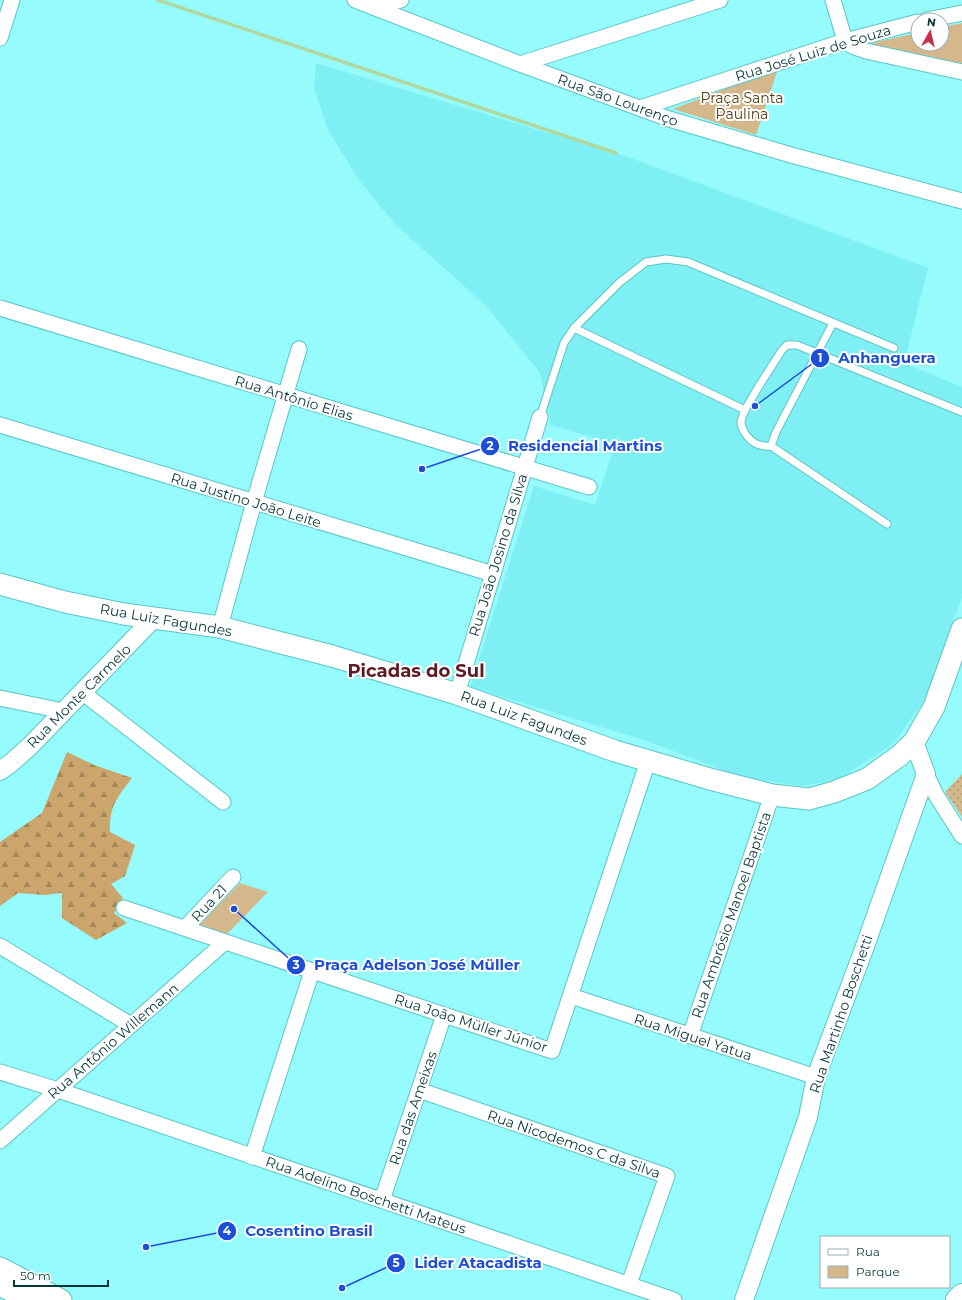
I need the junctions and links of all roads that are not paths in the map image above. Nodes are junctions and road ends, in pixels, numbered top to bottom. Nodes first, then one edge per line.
1 (12, 0) edge
2 (355, 0) edge
3 (401, 0) edge
4 (720, 0) edge
5 (834, 0) edge
6 (373, 6) junction
7 (962, 13) edge
8 (950, 15) edge
9 (910, 24) edge
10 (0, 38) edge
11 (845, 41) junction
12 (520, 64) junction
13 (962, 72) edge
14 (640, 108) junction
15 (962, 201) edge
16 (0, 308) edge
17 (833, 323) junction
18 (574, 328) junction
19 (894, 348) dead end
20 (299, 349) dead end
21 (816, 354) junction
22 (286, 395) junction
23 (745, 410) junction
24 (962, 412) edge
25 (540, 416) joint
26 (0, 425) edge
27 (771, 446) junction
28 (524, 467) junction
29 (589, 487) dead end
30 (254, 502) junction
31 (887, 524) dead end
32 (493, 574) junction
33 (0, 584) edge
34 (154, 618) junction
35 (220, 627) junction
36 (962, 629) edge
37 (82, 692) junction
38 (456, 694) junction
39 (0, 698) edge
40 (63, 711) junction
41 (914, 742) junction
42 (648, 761) junction
43 (0, 770) edge
44 (926, 774) junction
45 (772, 795) junction
46 (223, 802) dead end
47 (962, 836) edge
48 (233, 877) dead end
49 (124, 908) dead end
50 (185, 928) junction
51 (225, 942) junction
52 (0, 946) edge
53 (312, 971) junction
54 (570, 996) junction
55 (444, 1015) junction
56 (131, 1025) junction
57 (690, 1036) junction
58 (0, 1072) edge
59 (816, 1077) junction
60 (58, 1090) junction
61 (419, 1090) junction
62 (0, 1141) edge
63 (252, 1157) junction
64 (382, 1200) junction
65 (1, 1275) edge
66 (629, 1284) junction
67 (962, 1295) edge
68 (29, 1300) edge
69 (61, 1300) edge
70 (674, 1300) edge
71 (744, 1300) edge
72 (957, 1300) edge

1 - 10 street
2 - 6 street, Rua São Lourenço
3 - 6 street
4 - 12 street
5 - 11 street
6 - 12 street, Rua São Lourenço
7 - 8 street
9 - 11 street, Rua José Luiz de Souza
11 - 13 street
11 - 14 street, Rua José Luiz de Souza
12 - 14 street, Rua São Lourenço
14 - 15 street, Rua São Lourenço
16 - 22 street, Rua Antônio Elias
17 - 18 lane
17 - 19 lane
17 - 21 lane
18 - 23 lane
18 - 25 lane
20 - 22 street
21 - 23 lane
21 - 24 lane
21 - 27 lane
22 - 28 street, Rua Antônio Elias
22 - 30 street
23 - 27 lane
25 - 28 street, Rua João Josino da Silva
26 - 30 street, Rua Justino João Leite
27 - 31 lane
28 - 29 street, Rua Antônio Elias
28 - 32 street, Rua João Josino da Silva
30 - 32 street, Rua Justino João Leite
30 - 35 street
32 - 38 street, Rua João Josino da Silva
33 - 34 main road, Rua Luiz Fagundes
34 - 35 main road, Rua Luiz Fagundes
34 - 37 street, Rua Monte Carmelo
35 - 38 main road, Rua Luiz Fagundes
36 - 41 main road, Rua Luiz Fagundes
37 - 40 street, Rua Monte Carmelo
37 - 46 street
38 - 42 main road, Rua Luiz Fagundes
39 - 40 street
40 - 43 street, Rua Monte Carmelo
41 - 44 street
41 - 45 main road, Rua Luiz Fagundes
42 - 45 main road, Rua Luiz Fagundes
42 - 54 street, Rua João Müller Júnior
44 - 47 street
44 - 59 street, Rua Martinho Boschetti
45 - 57 street, Rua Ambrósio Manoel Baptista
48 - 50 street, Rua 21
49 - 50 street, Rua João Müller Júnior
50 - 51 street, Rua João Müller Júnior
51 - 53 street, Rua João Müller Júnior
51 - 56 street, Rua Antônio Willemann
52 - 56 street
53 - 55 street, Rua João Müller Júnior
53 - 63 street
54 - 55 street, Rua João Müller Júnior
54 - 57 street, Rua Miguel Yatua
55 - 61 street, Rua das Ameixas
56 - 60 street, Rua Antônio Willemann
57 - 59 street, Rua Miguel Yatua
58 - 60 street, Rua Adelino Boschetti Mateus
59 - 71 street, Rua Martinho Boschetti
60 - 62 street, Rua Antônio Willemann
60 - 63 street, Rua Adelino Boschetti Mateus
61 - 64 street, Rua das Ameixas
61 - 66 street, Rua Nicodemos C da Silva
63 - 64 street, Rua Adelino Boschetti Mateus
64 - 66 street, Rua Adelino Boschetti Mateus
65 - 68 main road
65 - 69 main road
66 - 70 street, Rua Adelino Boschetti Mateus
67 - 72 main road

